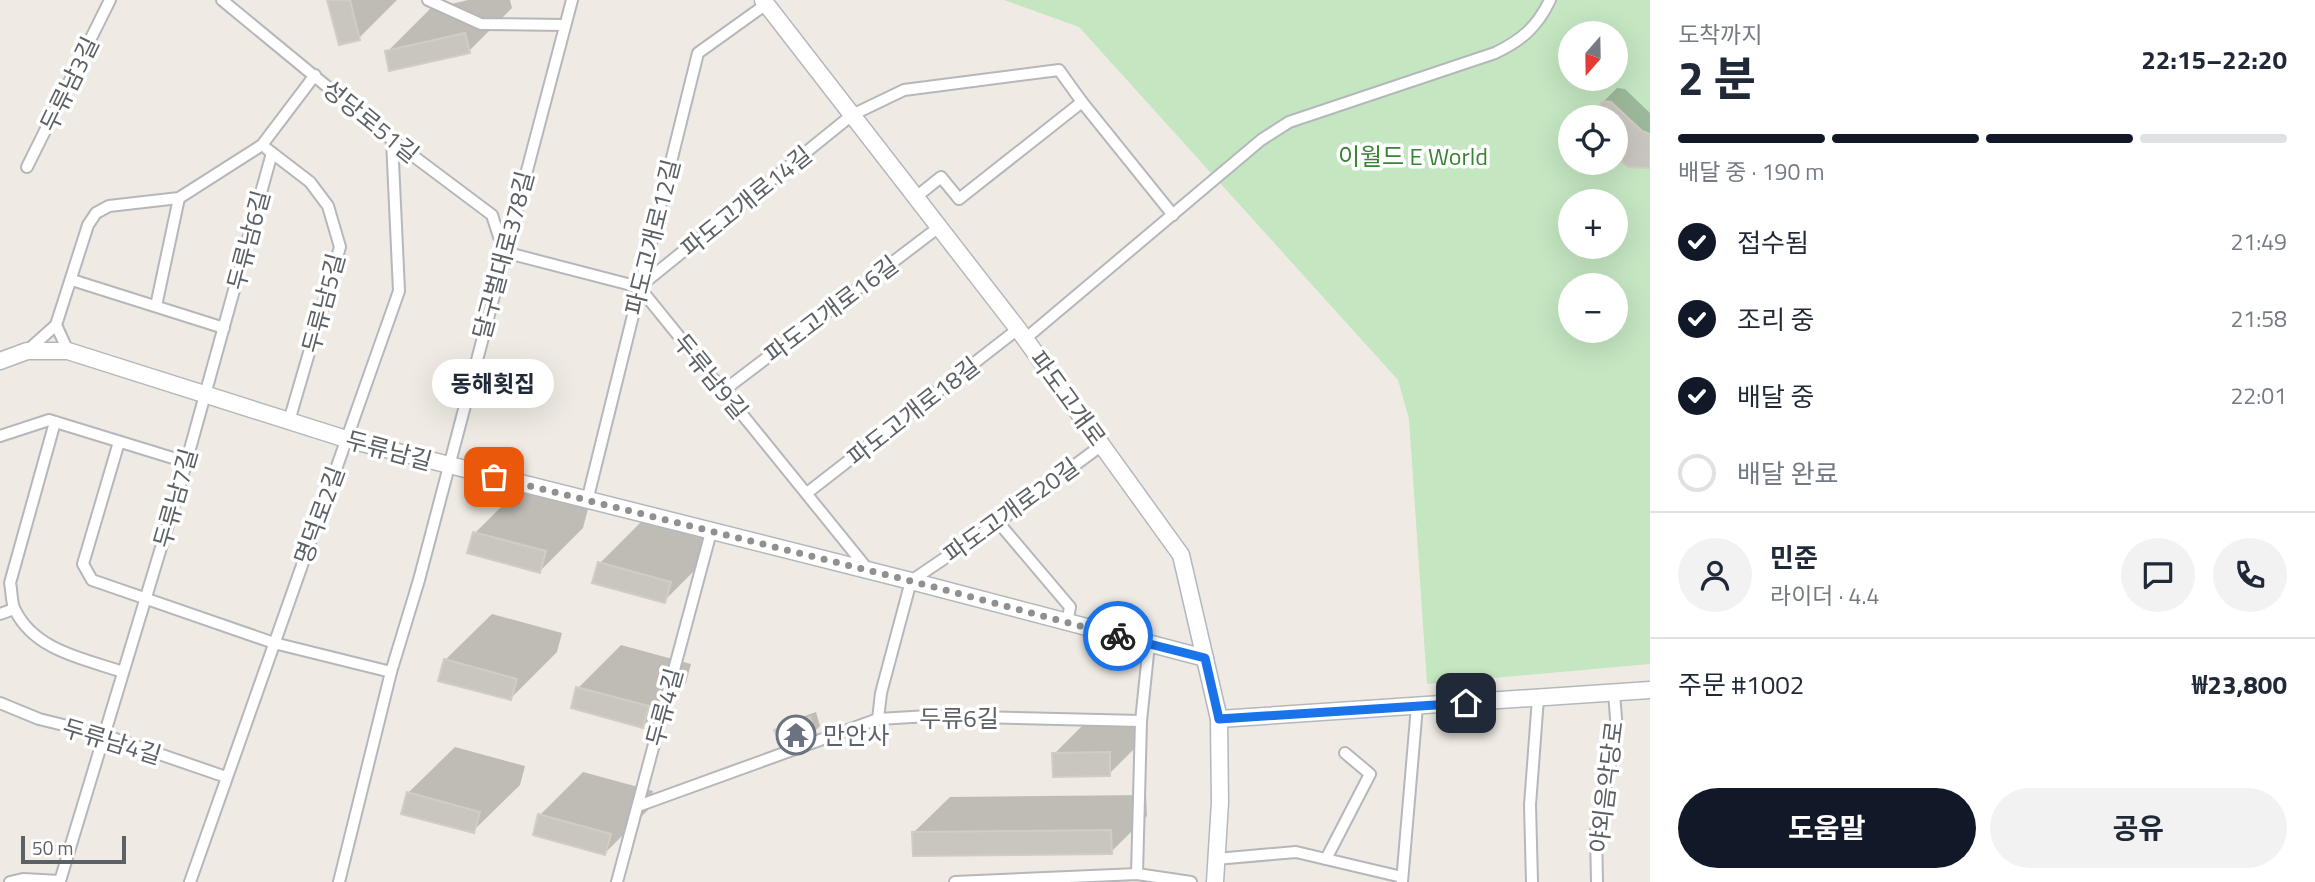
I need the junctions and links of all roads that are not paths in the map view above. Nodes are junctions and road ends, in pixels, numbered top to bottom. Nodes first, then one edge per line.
1 (110, 0) edge
2 (222, 0) edge
3 (428, 0) edge
4 (572, 0) edge
5 (1550, 0) edge
6 (764, 2) edge
7 (565, 25) junction
8 (315, 75) junction
9 (1082, 102) junction
10 (852, 115) junction
11 (392, 140) junction
12 (262, 145) junction
13 (272, 153) junction
14 (27, 167) dead end
15 (916, 197) junction
16 (179, 198) junction
17 (1173, 215) junction
18 (939, 227) junction
19 (504, 252) junction
20 (72, 280) junction
21 (639, 288) junction
22 (156, 306) junction
23 (56, 325) junction
24 (224, 328) junction
25 (1022, 334) junction
26 (27, 351) junction
27 (68, 351) junction
28 (0, 361) edge
29 (723, 391) junction
30 (205, 395) junction
31 (289, 421) junction
32 (55, 422) junction
33 (0, 436) edge
34 (346, 439) junction
35 (119, 442) junction
36 (1102, 445) junction
37 (186, 462) junction
38 (447, 465) junction
39 (807, 493) junction
40 (587, 501) junction
41 (998, 522) junction
42 (711, 532) junction
43 (871, 573) junction
44 (911, 581) junction
45 (145, 601) junction
46 (14, 609) junction
47 (0, 614) edge
48 (1067, 623) junction
49 (274, 643) junction
50 (1149, 644) junction
51 (1205, 658) junction
52 (123, 672) junction
53 (391, 672) junction
54 (1650, 690) edge
55 (1614, 692) junction
56 (1538, 698) junction
57 (0, 703) edge
58 (1417, 706) junction
59 (878, 719) junction
60 (1219, 719) junction
61 (1141, 721) junction
62 (104, 735) junction
63 (1345, 752) dead end
64 (226, 777) junction
65 (638, 806) junction
66 (1216, 859) junction
67 (1326, 859) junction
68 (1137, 874) junction
69 (1402, 879) edge
70 (60, 881) edge
71 (992, 881) edge
72 (10, 882) edge
73 (190, 882) edge
74 (339, 882) edge
75 (617, 882) edge
76 (955, 882) edge
77 (1191, 882) edge
78 (1215, 882) edge
79 (1532, 882) edge
80 (1597, 882) edge

1 - 14 street, 두류남3길
2 - 8 street, 성당로51길
3 - 7 street
4 - 7 street, 달구벌대로378길
5 - 17 street, 파도고개로18길
6 - 10 street, 파도고개로
6 - 21 street, 파도고개로12길
7 - 19 street, 달구벌대로378길
8 - 11 street, 성당로51길
8 - 12 street
9 - 10 street, 파도고개로14길
9 - 15 street
9 - 17 street
10 - 15 street, 파도고개로
10 - 21 street, 파도고개로14길
11 - 19 street, 성당로51길
11 - 34 street, 명덕로2길
12 - 13 street, 두류남5길
12 - 16 street
13 - 24 street, 두류남6길
13 - 31 street, 두류남5길
15 - 18 street, 파도고개로
16 - 20 street
16 - 22 street
17 - 25 street, 파도고개로18길
18 - 25 street, 파도고개로
18 - 29 street, 파도고개로16길
19 - 21 street
19 - 38 street, 달구벌대로378길
20 - 22 street
20 - 23 street
21 - 29 street, 두류남9길
21 - 40 street, 파도고개로12길
22 - 24 street
23 - 26 street
23 - 27 street
24 - 30 street, 두류남6길
25 - 36 street, 파도고개로
25 - 39 street, 파도고개로18길
26 - 27 street, 두류남길
26 - 28 street, 두류남길
27 - 30 street, 두류남길
29 - 39 street, 두류남9길
30 - 31 street, 두류남길
30 - 37 street, 두류남7길
31 - 34 street, 두류남길
32 - 33 street
32 - 35 street
32 - 46 street
34 - 38 street, 두류남길
34 - 49 street, 명덕로2길
35 - 37 street
35 - 45 street
36 - 41 street, 파도고개로20길
36 - 51 street, 파도고개로
37 - 45 street, 두류남7길
38 - 40 street, 두류남길
38 - 53 street, 달구벌대로378길
39 - 43 street, 두류남9길
40 - 42 street, 두류남길
41 - 44 street, 파도고개로20길
41 - 48 street
42 - 43 street, 두류남길
42 - 65 street, 두류4길
43 - 44 street, 두류남길
44 - 48 street, 두류남길
44 - 59 street
45 - 49 street
45 - 52 street, 두류남7길
46 - 47 street
46 - 52 street
48 - 50 street, 두류남길
49 - 53 street
49 - 64 street, 명덕로2길
50 - 51 street, 두류남길
50 - 61 street
51 - 60 street, 파도고개로
52 - 62 street, 두류남7길
53 - 74 street, 달구벌대로378길
54 - 55 street, 야외음악당로
55 - 56 street, 야외음악당로
55 - 80 street, 야외음악당로
56 - 58 street, 야외음악당로
56 - 79 street
57 - 62 street, 두류남4길
58 - 60 street, 야외음악당로
58 - 69 street
59 - 61 street, 두류6길
59 - 65 street, 두류6길
60 - 66 street, 파도고개로
61 - 68 street
62 - 64 street, 두류남4길
62 - 70 street, 두류남7길
63 - 67 street
64 - 73 street, 명덕로2길
65 - 75 street, 두류4길
66 - 67 street
66 - 78 street, 파도고개로
67 - 69 street
68 - 71 street
68 - 77 street
70 - 72 street
71 - 76 street

